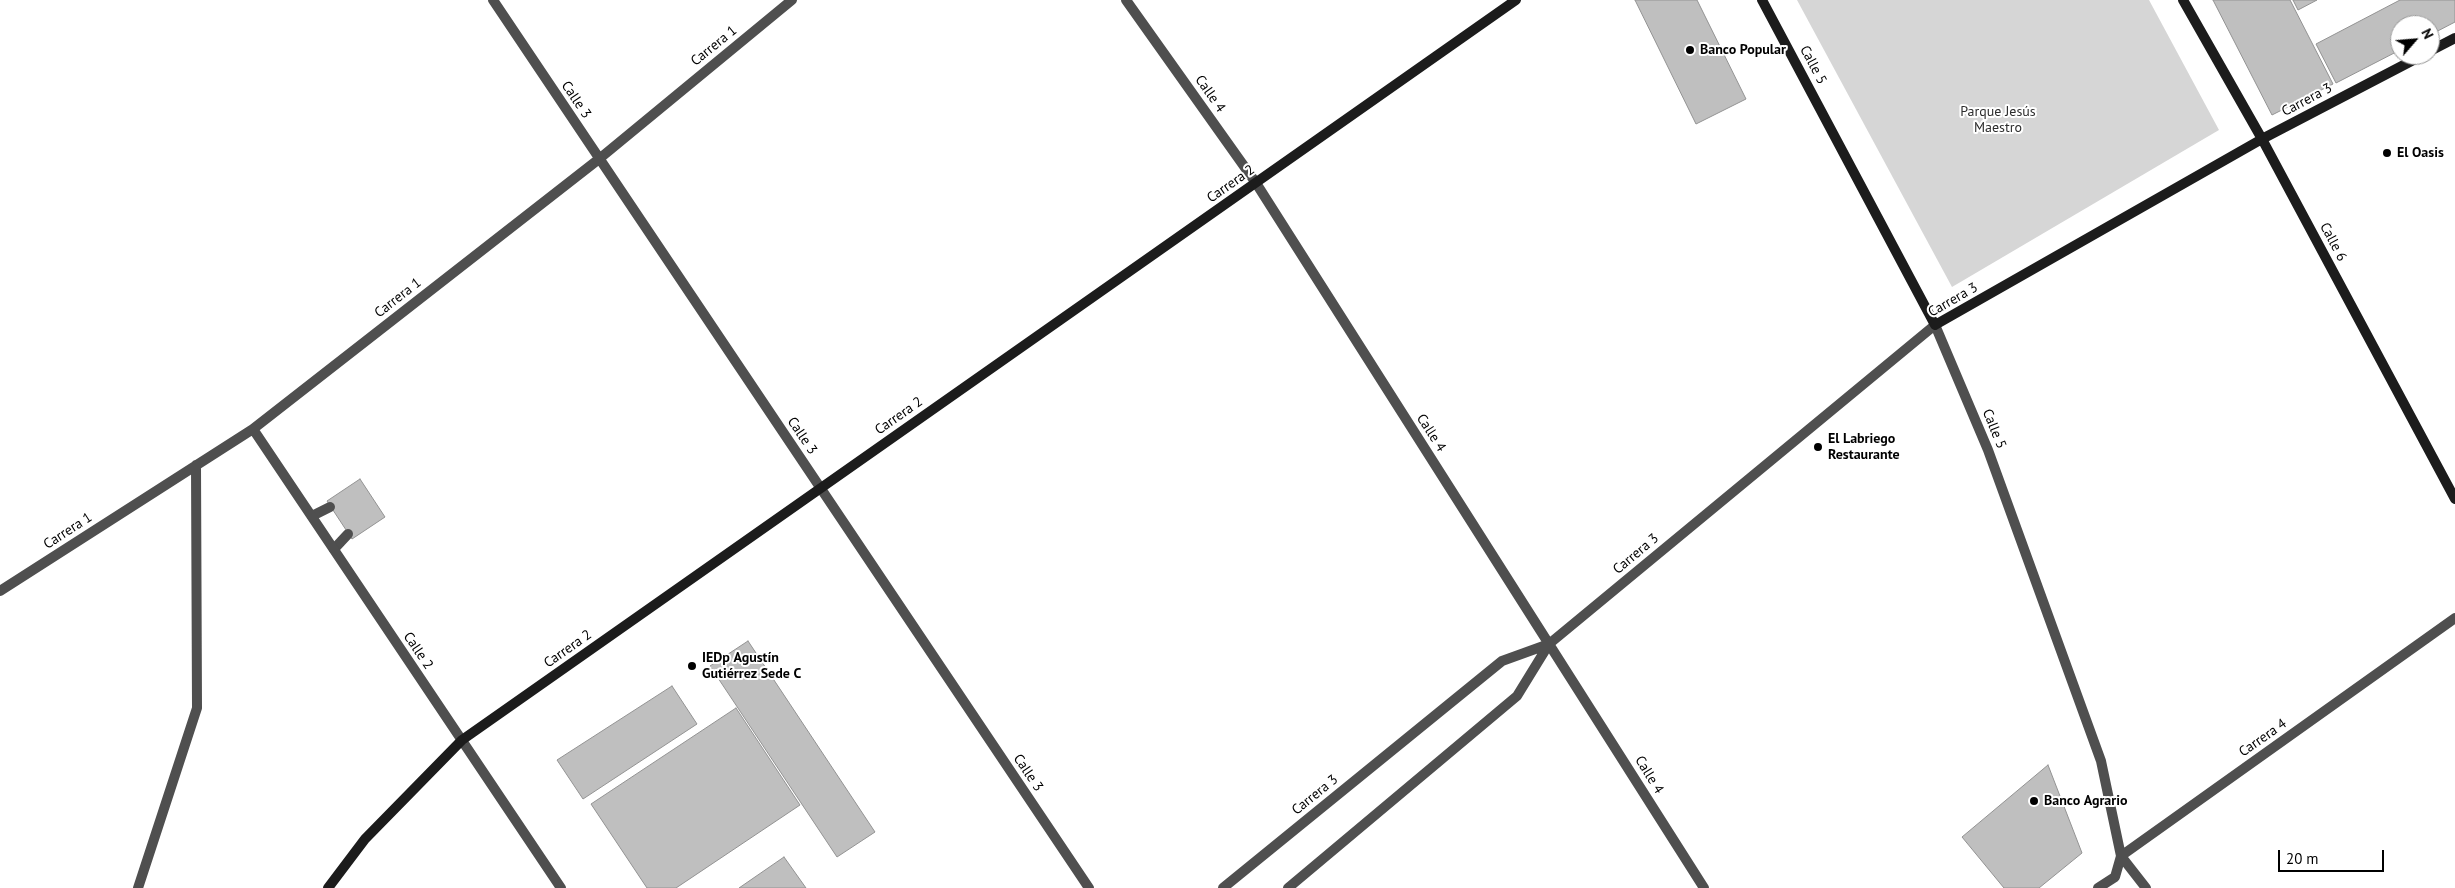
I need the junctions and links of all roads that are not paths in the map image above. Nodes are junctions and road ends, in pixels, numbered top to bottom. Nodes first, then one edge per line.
1 (493, 0) edge
2 (792, 0) edge
3 (1126, 0) edge
4 (1516, 0) edge
5 (1762, 0) edge
6 (2183, 0) edge
7 (2455, 38) edge
8 (2440, 46) edge
9 (2404, 65) edge
10 (2262, 139) junction
11 (599, 158) junction
12 (1256, 183) junction
13 (1935, 325) junction
14 (253, 429) junction
15 (196, 465) junction
16 (820, 488) junction
17 (2455, 499) edge
18 (330, 507) dead end
19 (312, 516) junction
20 (348, 534) dead end
21 (334, 549) junction
22 (0, 590) edge
23 (2455, 618) edge
24 (1549, 644) junction
25 (462, 740) junction
26 (2121, 856) junction
27 (138, 888) edge
28 (328, 888) edge
29 (561, 888) edge
30 (1089, 888) edge
31 (1224, 888) edge
32 (1288, 888) edge
33 (1704, 888) edge
34 (2098, 888) edge
35 (2146, 888) edge

1 - 11 street, Calle 3
2 - 11 street, Carrera 1
3 - 12 street, Calle 4
4 - 12 street, Carrera 2
5 - 13 street, Calle 5
6 - 10 street, Calle 6
7 - 8 street
9 - 10 street, Carrera 3
10 - 13 street, Carrera 3
10 - 17 street, Calle 6
11 - 14 street, Carrera 1
11 - 16 street, Calle 3
12 - 16 street, Carrera 2
12 - 24 street, Calle 4
13 - 24 street, Carrera 3
13 - 26 street, Calle 5
14 - 15 street, Carrera 1
14 - 19 street, Calle 2
15 - 22 street, Carrera 1
15 - 27 street
16 - 25 street, Carrera 2
16 - 30 street, Calle 3
18 - 19 street
19 - 21 street, Calle 2
20 - 21 street
21 - 25 street, Calle 2
23 - 26 street, Carrera 4
24 - 31 street, Carrera 3
24 - 32 street, Carrera 3
24 - 33 street, Calle 4
25 - 28 street, Carrera 2
25 - 29 street, Calle 2
26 - 34 street
26 - 35 street, Calle 5

